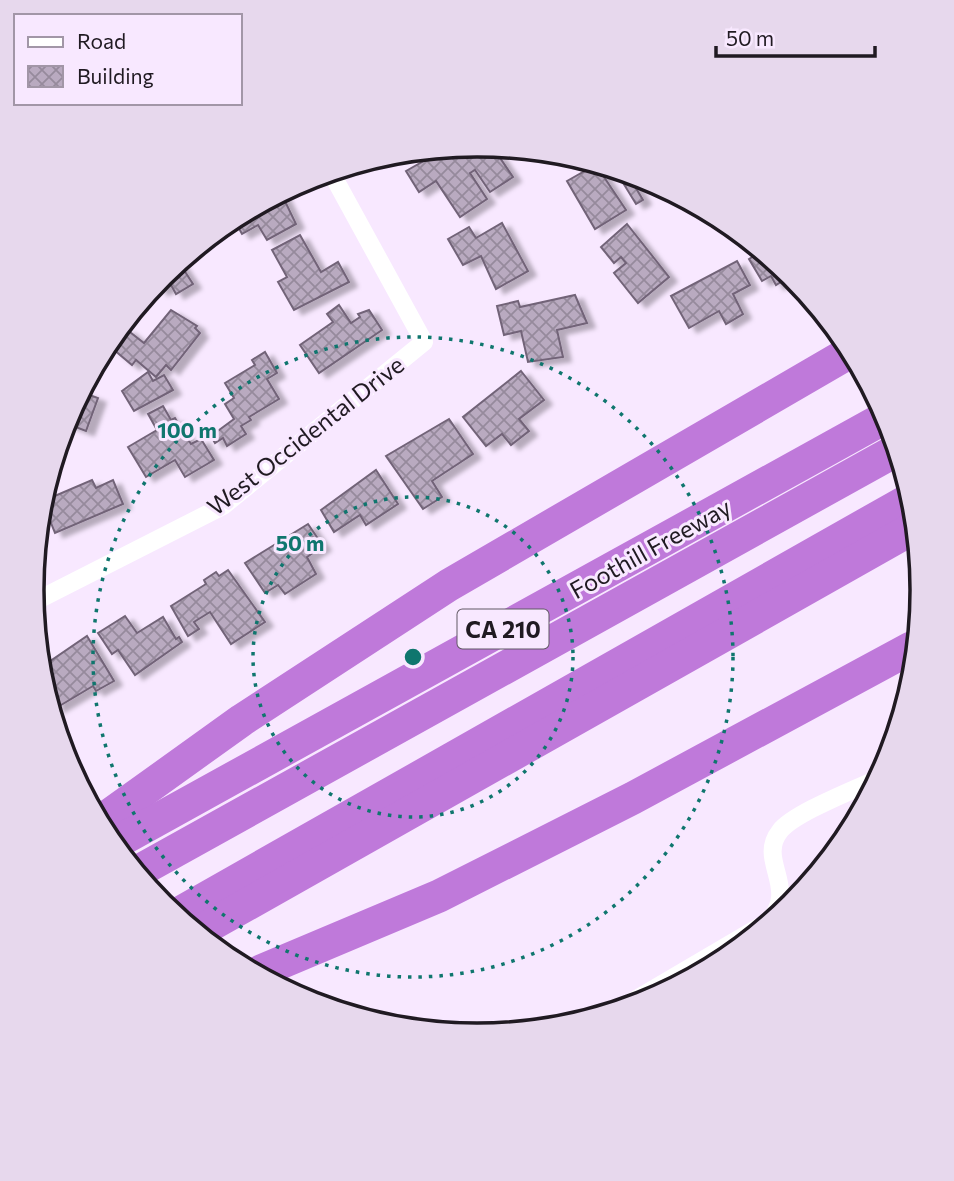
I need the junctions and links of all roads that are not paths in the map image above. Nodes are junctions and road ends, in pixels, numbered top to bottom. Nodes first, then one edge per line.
1 (336, 181) edge
2 (841, 357) edge
3 (876, 423) edge
4 (888, 455) edge
5 (901, 504) edge
6 (907, 532) edge
7 (44, 597) edge
8 (906, 651) edge
9 (864, 785) edge
10 (108, 816) edge
11 (123, 839) edge
12 (144, 868) edge
13 (782, 898) edge
14 (185, 910) edge
15 (206, 928) edge
16 (266, 969) edge

1 - 7 street, West Occidental Drive
2 - 10 highway
3 - 11 highway, Foothill Freeway / CA 210
4 - 12 highway
5 - 14 highway
6 - 15 highway
8 - 16 highway
9 - 13 street

